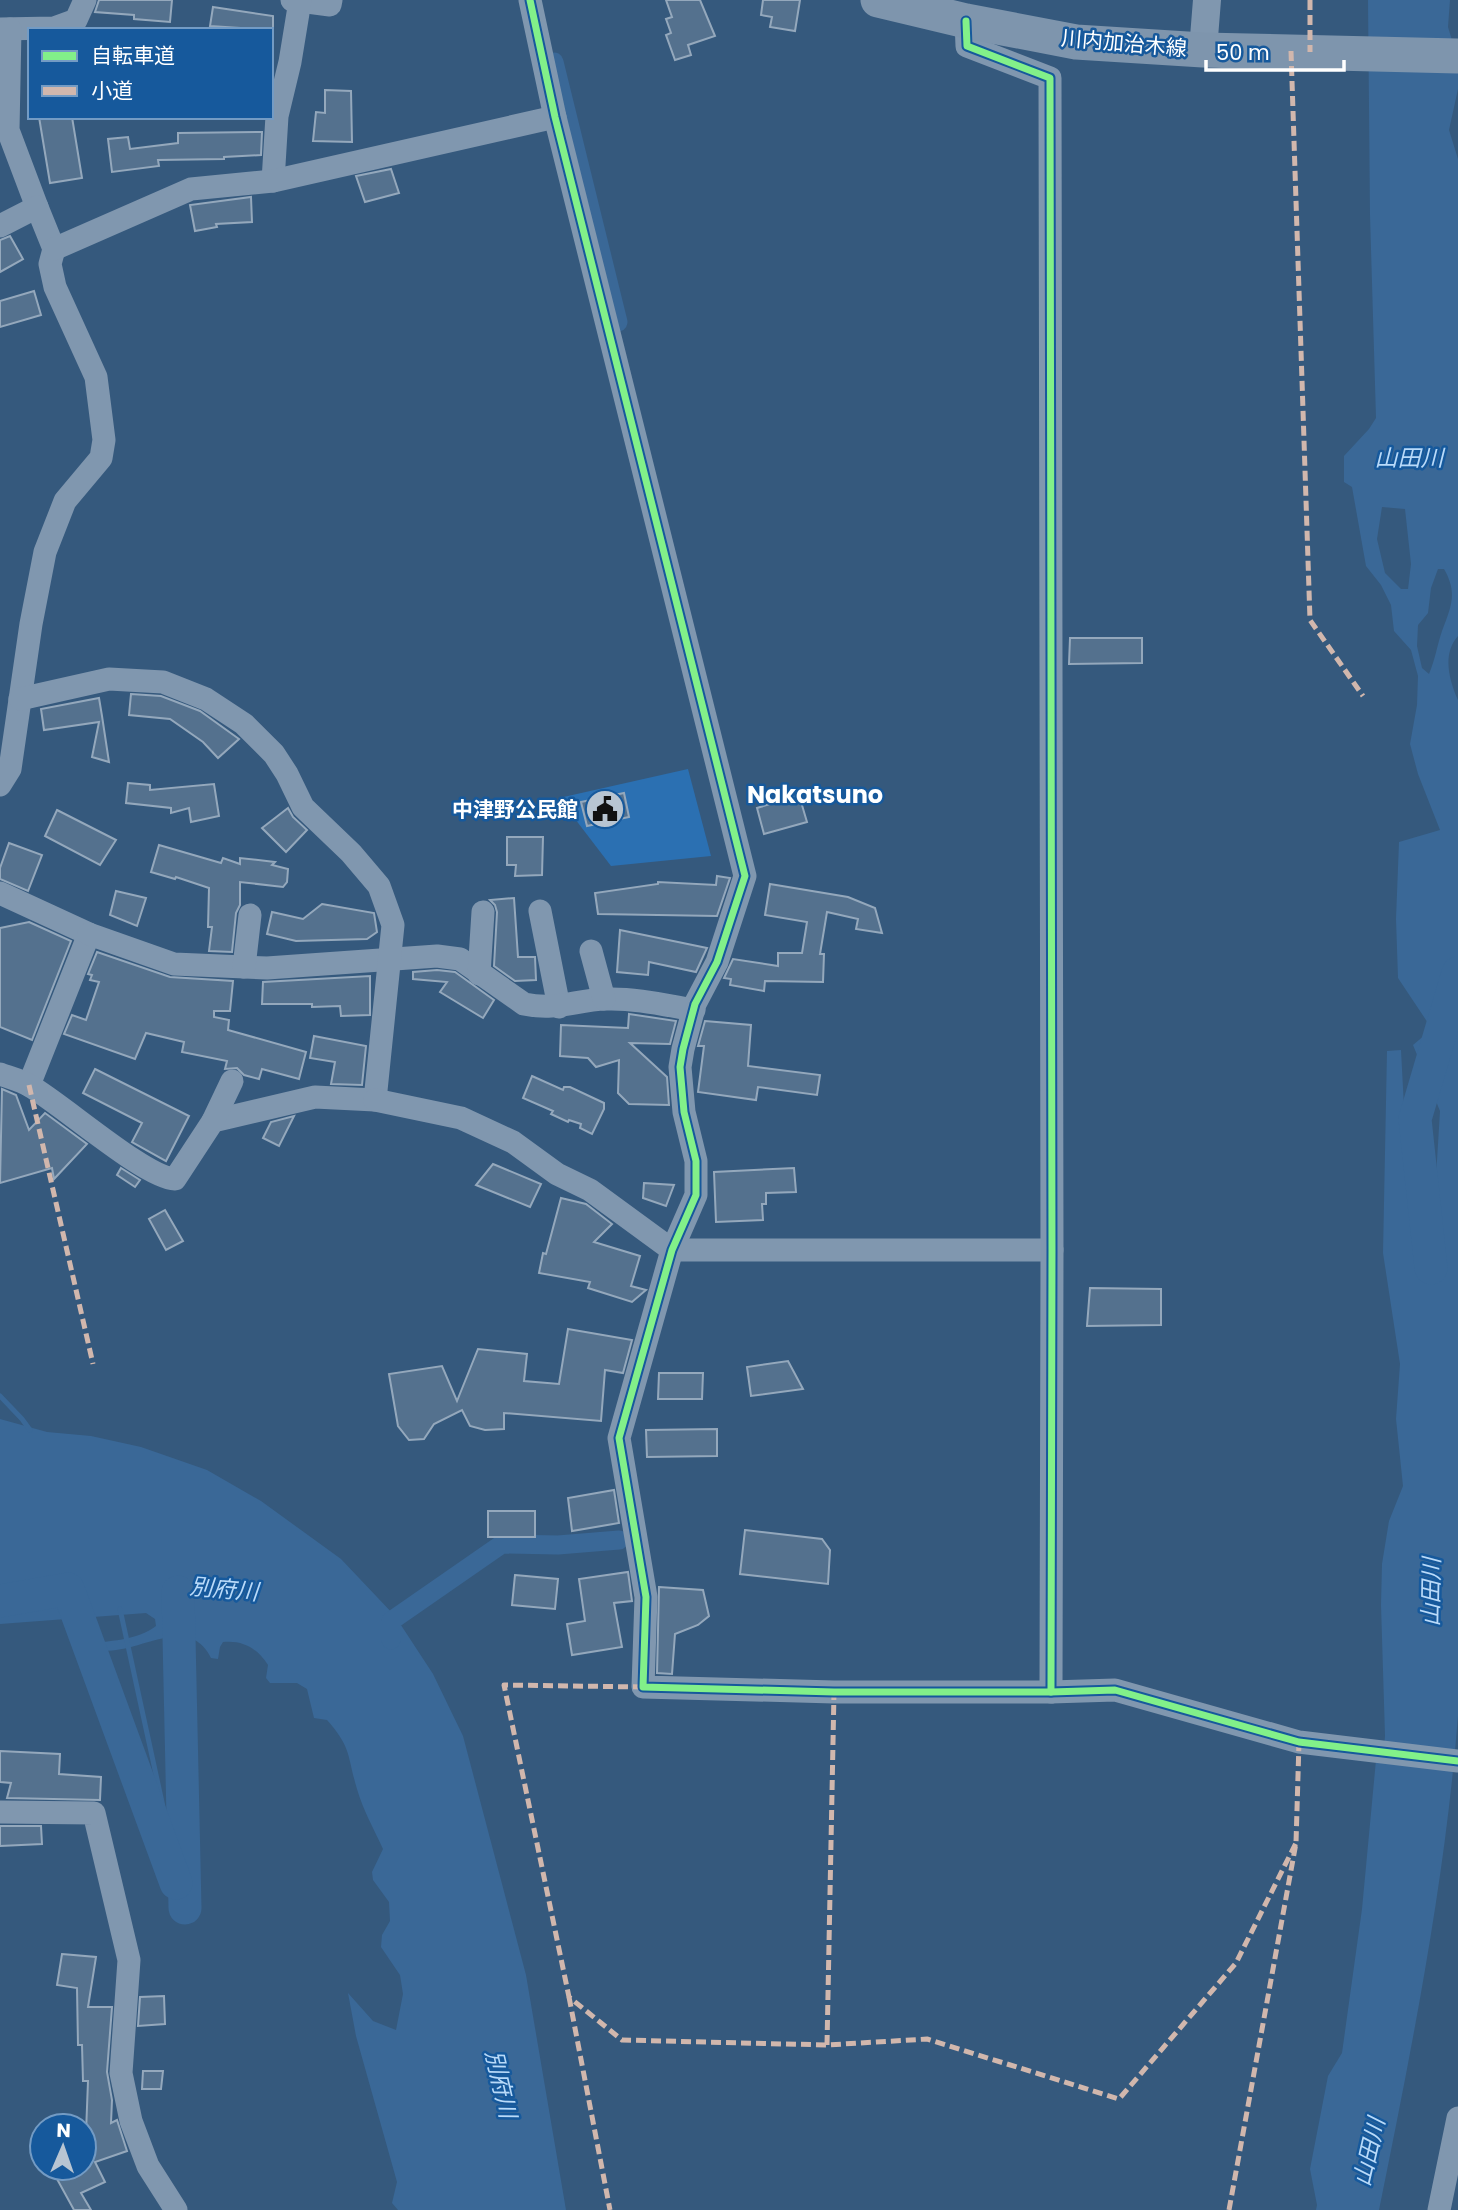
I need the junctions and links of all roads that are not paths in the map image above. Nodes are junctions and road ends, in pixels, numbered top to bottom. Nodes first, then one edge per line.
1 (331, 0) edge
2 (530, 0) edge
3 (878, 0) edge
4 (1207, 0) edge
5 (296, 1) edge
6 (80, 17) edge
7 (966, 22) junction
8 (54, 28) edge
9 (5, 29) edge
10 (28, 29) edge
11 (1203, 50) junction
12 (1458, 56) edge
13 (555, 117) junction
14 (0, 169) edge
15 (23, 170) junction
16 (273, 181) junction
17 (37, 207) junction
18 (0, 226) edge
19 (54, 249) junction
20 (20, 699) junction
21 (0, 785) edge
22 (0, 893) edge
23 (540, 911) dead end
24 (483, 912) dead end
25 (250, 915) dead end
26 (89, 934) junction
27 (591, 951) dead end
28 (389, 959) junction
29 (244, 967) junction
30 (479, 974) junction
31 (604, 999) junction
32 (559, 1007) junction
33 (694, 1010) junction
34 (0, 1074) edge
35 (232, 1081) dead end
36 (29, 1085) junction
37 (375, 1100) junction
38 (213, 1121) junction
39 (672, 1250) junction
40 (1052, 1250) junction
41 (1051, 1692) junction
42 (1458, 1761) edge
43 (0, 1812) edge
44 (1458, 2118) edge
45 (176, 2210) edge
46 (1439, 2210) edge

1 - 5 street
2 - 13 street
3 - 7 main road, 川内加治木線
4 - 11 street
5 - 16 street
6 - 8 street
7 - 11 main road, 川内加治木線
7 - 40 street
9 - 10 street
9 - 15 street
11 - 12 main road, 川内加治木線
13 - 16 street
13 - 33 street
14 - 15 street
15 - 17 street
16 - 19 street
17 - 18 street
17 - 19 street
19 - 20 street
20 - 21 street
20 - 28 street
22 - 26 street
23 - 32 street
24 - 30 street
25 - 29 street
26 - 29 street
26 - 36 street
27 - 31 street
28 - 29 street
28 - 30 street
28 - 37 street
30 - 32 street
31 - 32 street
31 - 33 street
33 - 39 street
34 - 36 street
35 - 38 street
36 - 38 street
37 - 38 street
37 - 39 street
39 - 40 street
39 - 41 street
40 - 41 street
41 - 42 street
43 - 45 street
44 - 46 street

